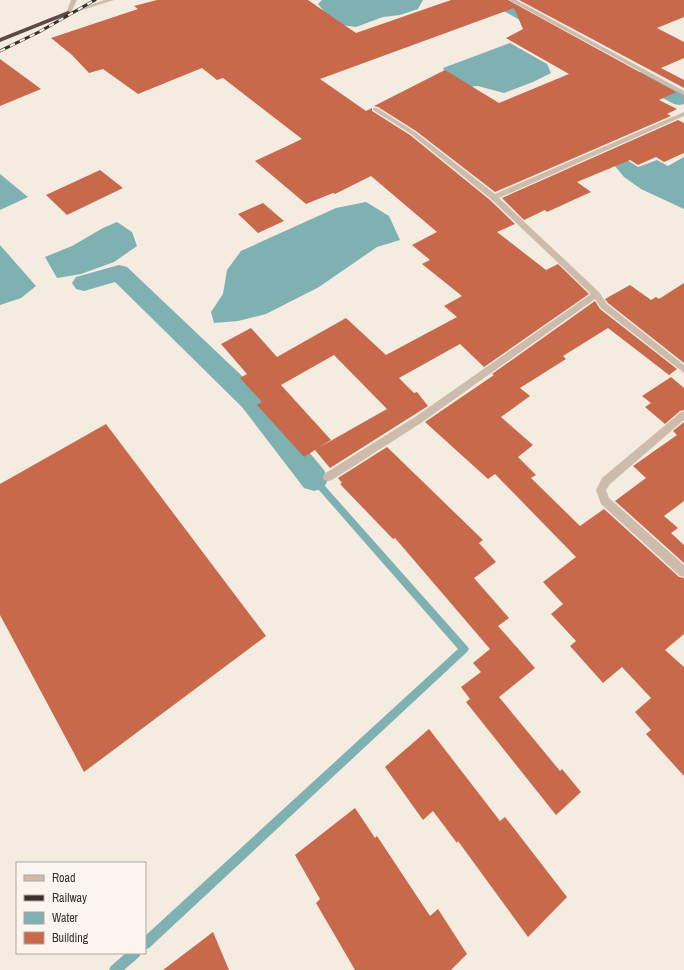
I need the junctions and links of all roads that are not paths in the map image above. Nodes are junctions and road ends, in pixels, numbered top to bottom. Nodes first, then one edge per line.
1 (74, 0) edge
2 (111, 0) edge
3 (512, 0) edge
4 (68, 13) junction
5 (0, 40) edge
6 (684, 93) edge
7 (375, 108) dead end
8 (684, 114) edge
9 (494, 197) junction
10 (596, 294) junction
11 (684, 370) edge
12 (684, 415) edge
13 (328, 477) dead end
14 (684, 572) edge

1 - 4 street
2 - 4 street
3 - 6 street
4 - 5 highway
7 - 9 street
8 - 9 street
9 - 10 street
10 - 11 street
10 - 13 street
12 - 14 street

